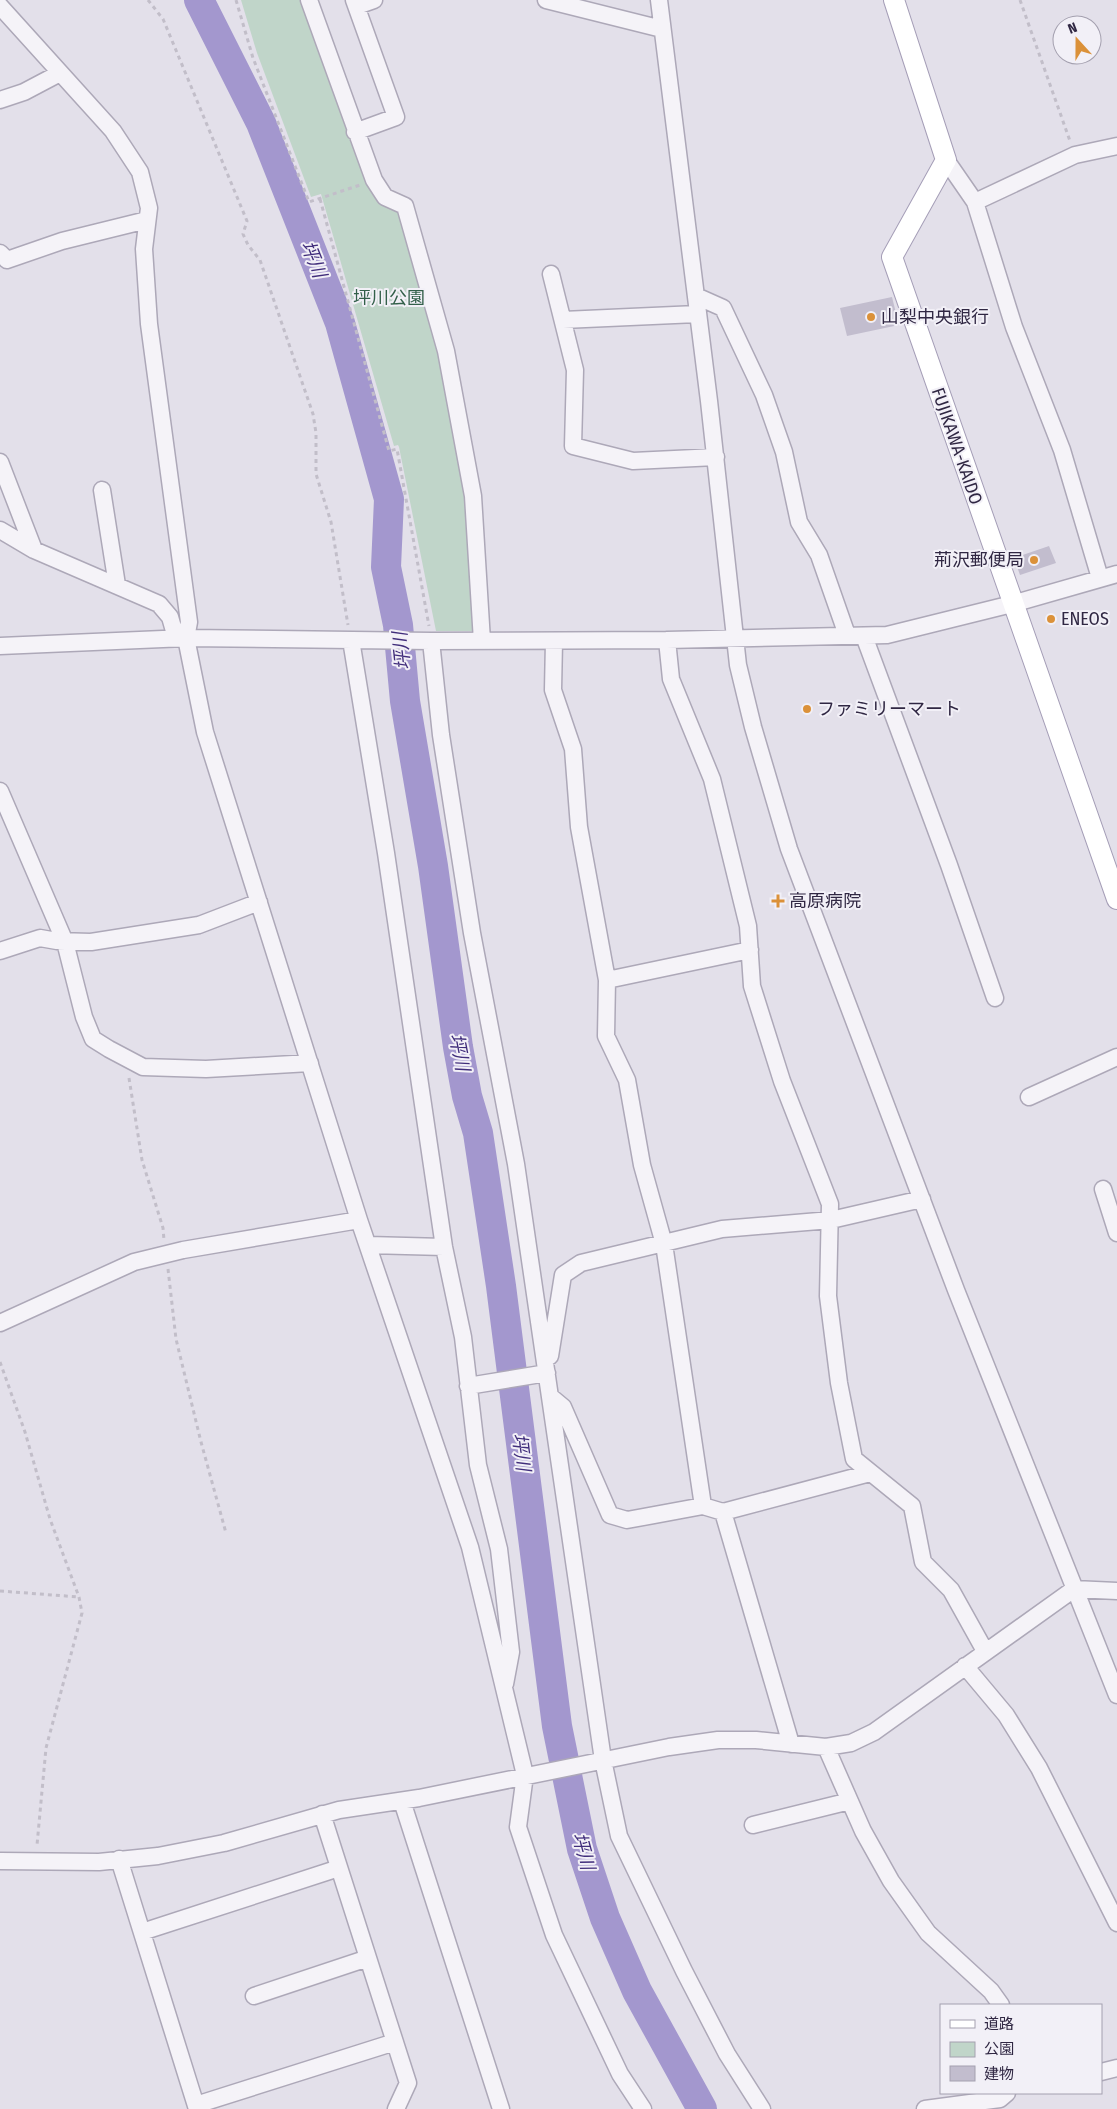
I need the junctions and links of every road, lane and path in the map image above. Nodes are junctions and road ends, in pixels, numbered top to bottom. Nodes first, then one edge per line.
1 (148, 0) edge
2 (236, 0) edge
3 (309, 0) edge
4 (374, 0) edge
5 (546, 0) edge
6 (659, 0) edge
7 (894, 0) edge
8 (1020, 0) edge
9 (356, 3) edge
10 (0, 6) edge
11 (662, 29) junction
12 (60, 73) junction
13 (0, 100) edge
14 (355, 132) junction
15 (1117, 146) edge
16 (1075, 155) junction
17 (946, 160) junction
18 (374, 180) junction
19 (320, 199) junction
20 (975, 202) junction
21 (147, 220) junction
22 (0, 253) edge
23 (551, 274) dead end
24 (696, 296) junction
25 (697, 314) junction
26 (563, 320) junction
27 (716, 457) junction
28 (0, 462) edge
29 (102, 490) dead end
30 (0, 530) edge
31 (34, 550) junction
32 (1117, 574) edge
33 (1100, 578) junction
34 (116, 585) junction
35 (1012, 604) junction
36 (846, 635) junction
37 (864, 636) junction
38 (181, 638) junction
39 (355, 640) junction
40 (554, 640) junction
41 (667, 640) junction
42 (737, 640) junction
43 (426, 641) junction
44 (482, 641) junction
45 (0, 646) edge
46 (0, 791) edge
47 (1117, 899) edge
48 (260, 902) junction
49 (65, 942) junction
50 (750, 950) junction
51 (0, 951) edge
52 (607, 980) junction
53 (996, 998) dead end
54 (1117, 1057) edge
55 (126, 1058) junction
56 (310, 1063) junction
57 (1028, 1097) dead end
58 (1103, 1189) dead end
59 (922, 1199) junction
60 (359, 1220) junction
61 (831, 1220) junction
62 (1117, 1233) edge
63 (664, 1244) junction
64 (368, 1245) junction
65 (444, 1247) junction
66 (166, 1254) junction
67 (0, 1323) edge
68 (0, 1362) edge
69 (542, 1374) junction
70 (474, 1385) junction
71 (552, 1397) junction
72 (870, 1473) junction
73 (704, 1506) junction
74 (723, 1512) junction
75 (226, 1533) dead end
76 (1074, 1589) junction
77 (0, 1591) edge
78 (1117, 1591) edge
79 (79, 1597) junction
80 (985, 1652) junction
81 (964, 1666) junction
82 (504, 1689) junction
83 (1117, 1695) edge
84 (791, 1744) junction
85 (826, 1747) junction
86 (597, 1761) junction
87 (525, 1775) junction
88 (402, 1800) junction
89 (850, 1801) junction
90 (322, 1814) junction
91 (753, 1825) dead end
92 (119, 1859) junction
93 (0, 1861) edge
94 (35, 1861) junction
95 (339, 1868) junction
96 (1117, 1923) edge
97 (142, 1932) junction
98 (368, 1958) junction
99 (254, 1996) dead end
100 (1000, 2004) edge
101 (395, 2042) junction
102 (1117, 2068) edge
103 (1102, 2072) edge
104 (1004, 2100) edge
105 (641, 2106) edge
106 (196, 2107) edge
107 (396, 2109) edge
108 (501, 2109) edge
109 (624, 2109) edge
110 (762, 2109) edge
111 (925, 2109) edge

1 - 39 path
2 - 19 path
3 - 14 street
4 - 9 street
5 - 11 street
6 - 11 street
7 - 17 main road
8 - 16 path
9 - 14 street
10 - 12 street
11 - 24 street
12 - 13 street
12 - 21 street
14 - 18 street
15 - 16 street
16 - 20 street
17 - 20 street
17 - 35 main road, FUJIKAWA-KAIDO
18 - 19 path
18 - 44 street
19 - 43 path
20 - 33 street
21 - 22 street
21 - 38 street
23 - 26 street
24 - 25 street
24 - 36 street
25 - 26 street
25 - 27 street
26 - 27 street
27 - 42 street
28 - 31 street
29 - 34 street
30 - 31 street
31 - 34 street
32 - 33 street
33 - 35 street
34 - 38 street
35 - 37 street
35 - 47 main road, FUJIKAWA-KAIDO
36 - 37 street
36 - 42 street
37 - 53 street
38 - 39 street
38 - 45 street
38 - 48 street
39 - 43 street
39 - 65 street
40 - 41 street
40 - 44 street
40 - 52 street
41 - 42 street
41 - 50 street
42 - 59 street
43 - 44 street
43 - 69 street
46 - 49 street
48 - 49 street
48 - 56 street
49 - 51 street
49 - 55 street
50 - 52 street
50 - 61 street
52 - 63 street
54 - 57 street
55 - 56 street
55 - 66 path
56 - 60 street
58 - 62 street
59 - 61 street
59 - 76 street
60 - 64 street
60 - 66 street
61 - 63 street
61 - 72 street
63 - 69 street
63 - 73 street
64 - 65 street
64 - 82 street
65 - 70 street
66 - 67 street
66 - 75 path
68 - 79 path
69 - 70 street
69 - 71 street
70 - 82 street
71 - 73 street
71 - 86 street
72 - 74 street
72 - 80 street
73 - 74 street
74 - 84 street
76 - 78 street
76 - 80 street
76 - 83 street
77 - 79 path
79 - 94 path
80 - 81 street
81 - 85 street
81 - 96 street
82 - 87 street
84 - 85 street
84 - 86 street
85 - 89 street
86 - 87 street
86 - 110 street
87 - 88 street
87 - 105 street
88 - 90 street
88 - 108 street
89 - 91 street
89 - 100 street
90 - 92 street
90 - 95 street
92 - 94 street
92 - 97 street
93 - 94 street
95 - 97 street
95 - 98 street
97 - 106 street
98 - 99 street
98 - 101 street
101 - 106 street
101 - 107 street
102 - 103 street
104 - 111 street
105 - 109 street

